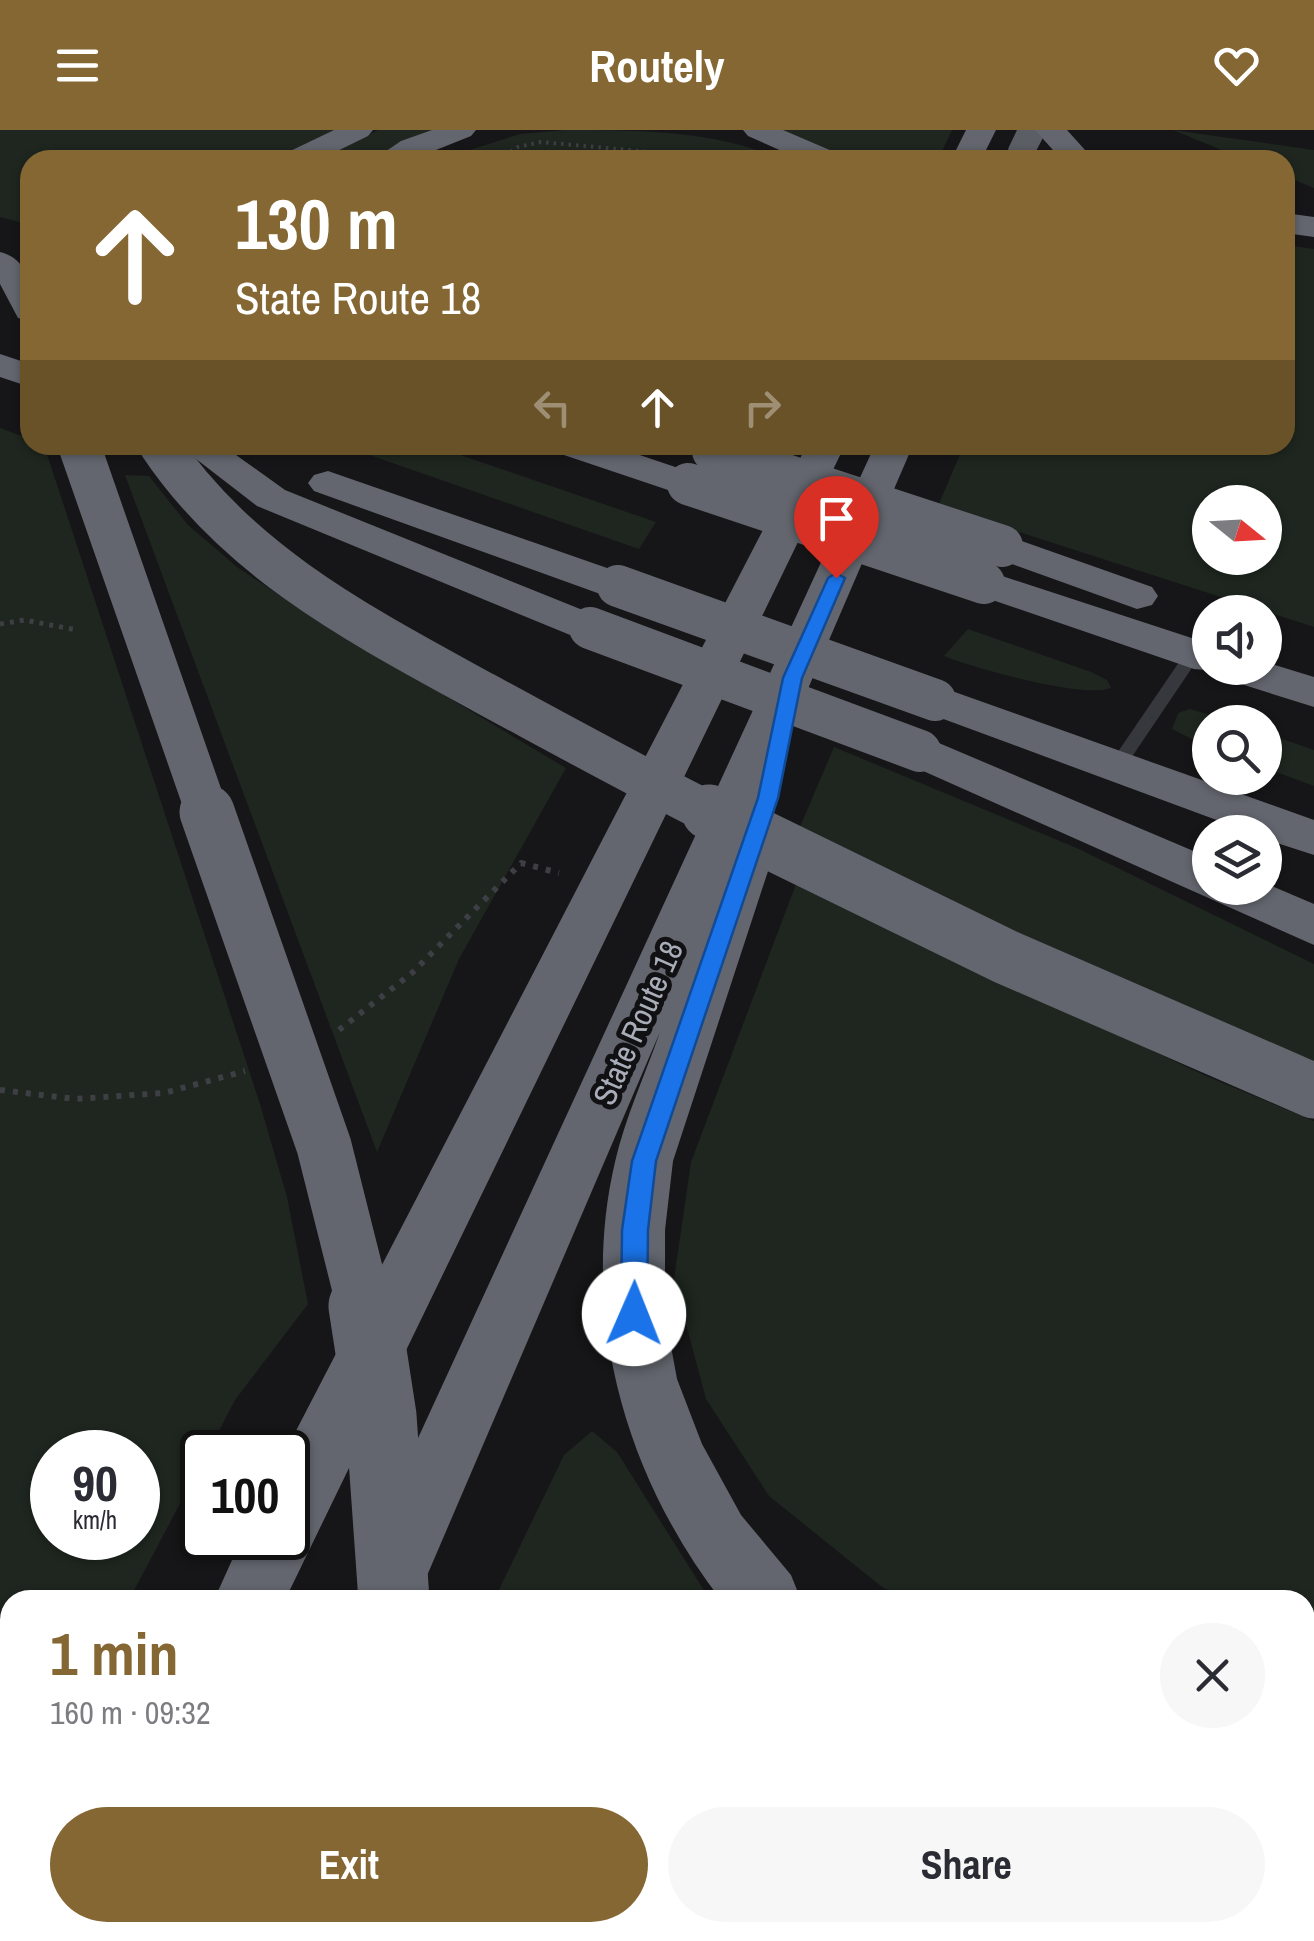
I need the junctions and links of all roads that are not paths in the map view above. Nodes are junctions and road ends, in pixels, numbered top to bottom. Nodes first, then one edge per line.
1 (358, 130) edge
2 (461, 130) edge
3 (758, 130) edge
4 (1050, 130) edge
5 (316, 150) edge
6 (406, 150) edge
7 (805, 150) edge
8 (1069, 150) edge
9 (0, 258) edge
10 (20, 290) edge
11 (82, 455) edge
12 (166, 455) edge
13 (211, 455) edge
14 (249, 455) edge
15 (657, 455) edge
16 (820, 455) edge
17 (890, 455) edge
18 (699, 460) edge
19 (1192, 640) edge
20 (1282, 649) edge
21 (1314, 661) edge
22 (1192, 663) edge
23 (793, 678) junction
24 (1282, 682) edge
25 (1314, 692) edge
26 (1117, 766) junction
27 (1314, 838) edge
28 (1192, 870) edge
29 (1268, 905) edge
30 (1314, 926) edge
31 (1314, 1091) edge
32 (310, 1473) edge
33 (268, 1560) edge
34 (254, 1590) edge
35 (384, 1590) edge
36 (393, 1590) edge
37 (758, 1590) edge

1 - 5 highway
2 - 6 highway
3 - 7 highway
4 - 8 highway
9 - 10 highway
11 - 36 highway, bridge
12 - 31 highway, bridge
13 - 28 highway, bridge
14 - 26 highway, bridge
15 - 18 highway
16 - 32 highway
17 - 23 highway, State Route 18
18 - 19 highway, bridge
20 - 21 highway
22 - 26 lane
23 - 35 highway, State Route 18
23 - 37 highway
24 - 25 highway
26 - 27 highway
29 - 30 highway
33 - 34 highway

